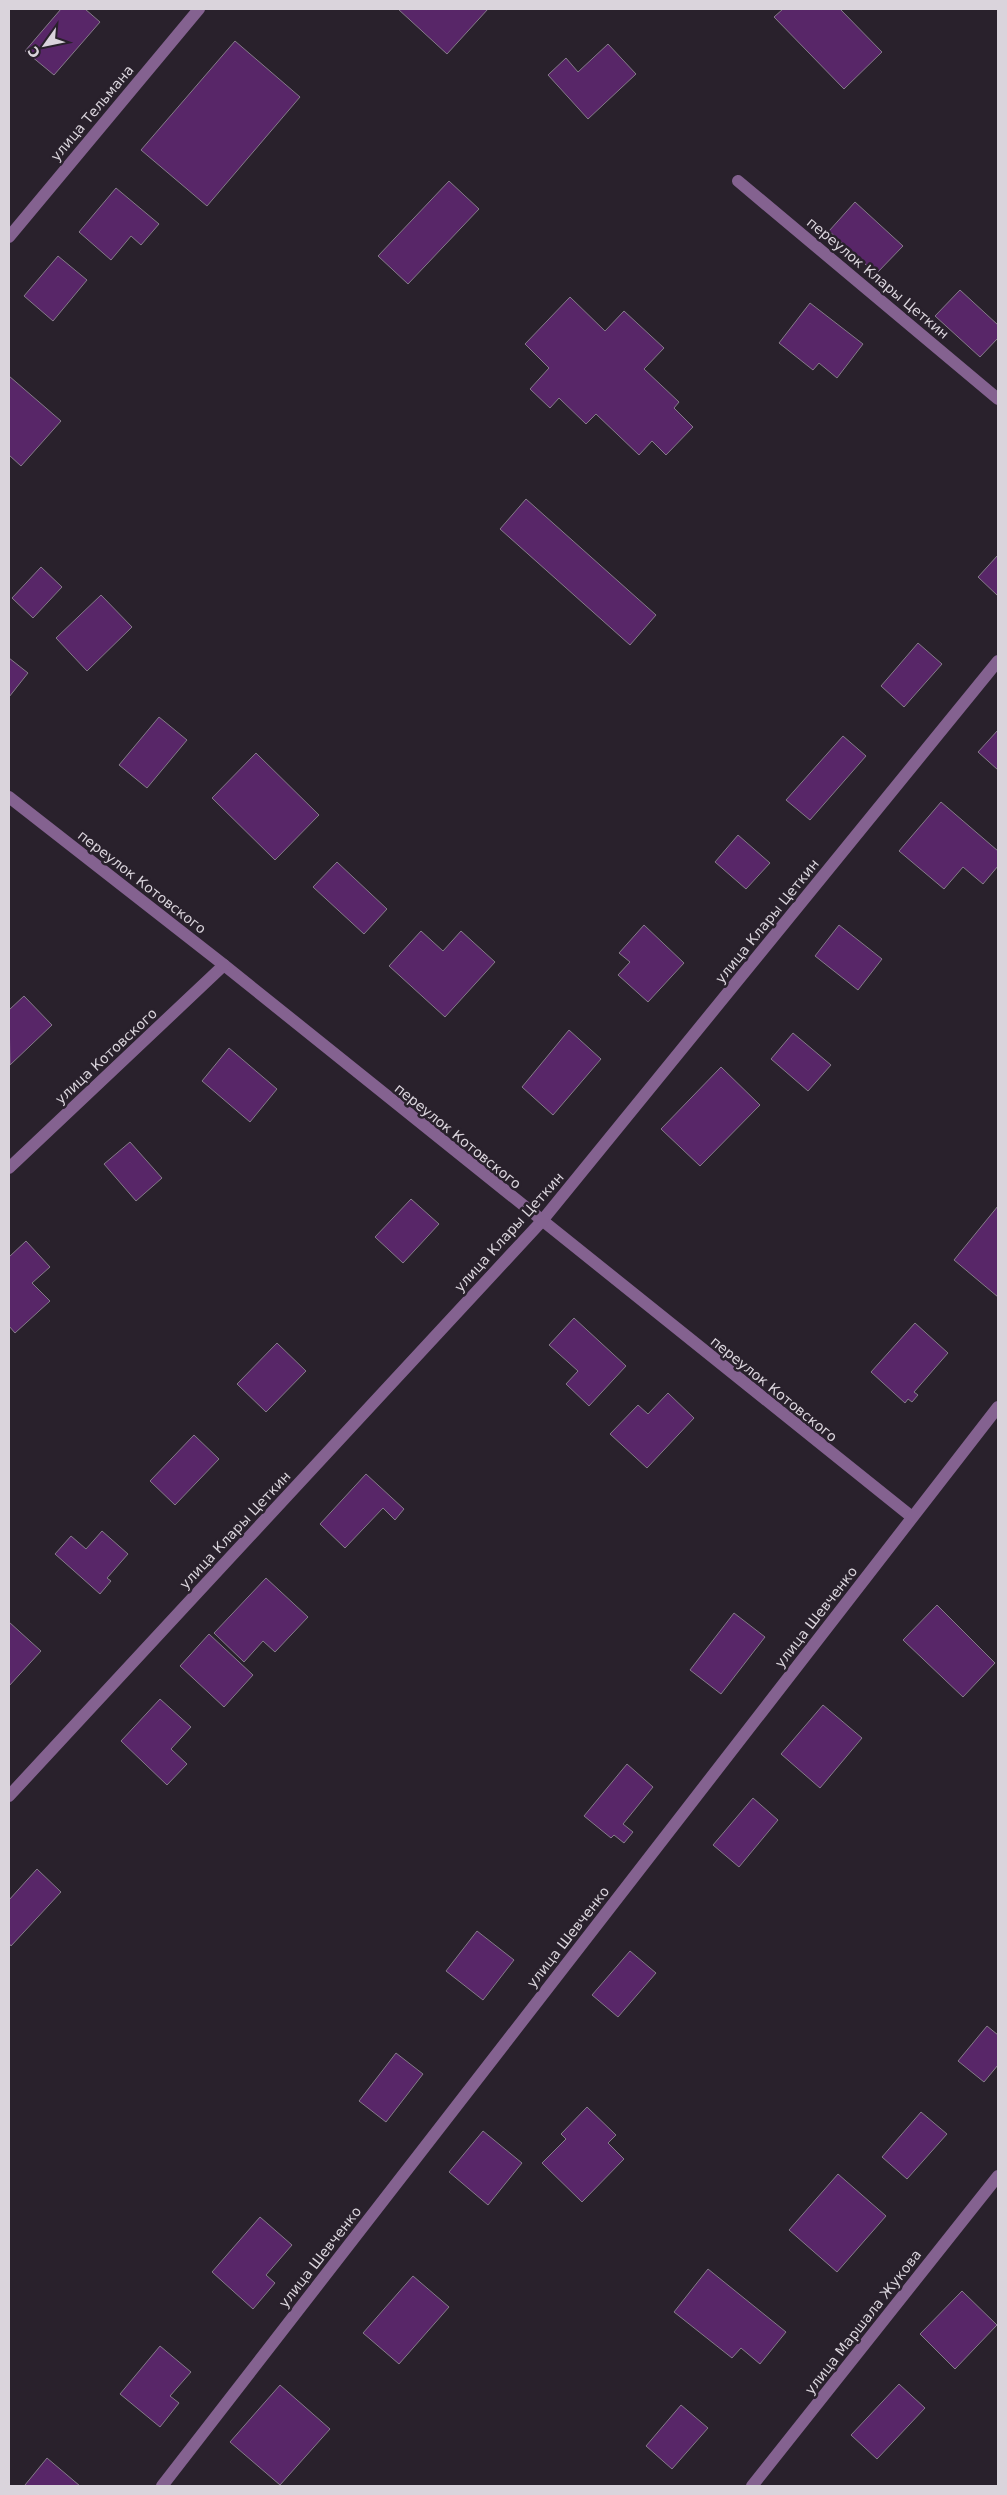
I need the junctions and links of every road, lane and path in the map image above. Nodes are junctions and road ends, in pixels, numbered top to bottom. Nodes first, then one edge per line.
1 (199, 9) edge
2 (738, 181) dead end
3 (9, 237) edge
4 (998, 398) edge
5 (998, 661) edge
6 (9, 797) edge
7 (224, 965) junction
8 (9, 1168) edge
9 (541, 1222) junction
10 (998, 1407) edge
11 (912, 1518) junction
12 (9, 1796) edge
13 (998, 2176) edge
14 (162, 2486) edge
15 (752, 2486) edge

1 - 3 street, улица Тельмана
2 - 4 street, переулок Клары Цеткин
5 - 9 street, улица Клары Цеткин
6 - 7 street, переулок Котовского
7 - 8 street, улица Котовского
7 - 9 street, переулок Котовского
9 - 11 street, переулок Котовского
9 - 12 street, улица Клары Цеткин
10 - 11 street, улица Шевченко
11 - 14 street, улица Шевченко
13 - 15 street, улица Маршала Жукова

